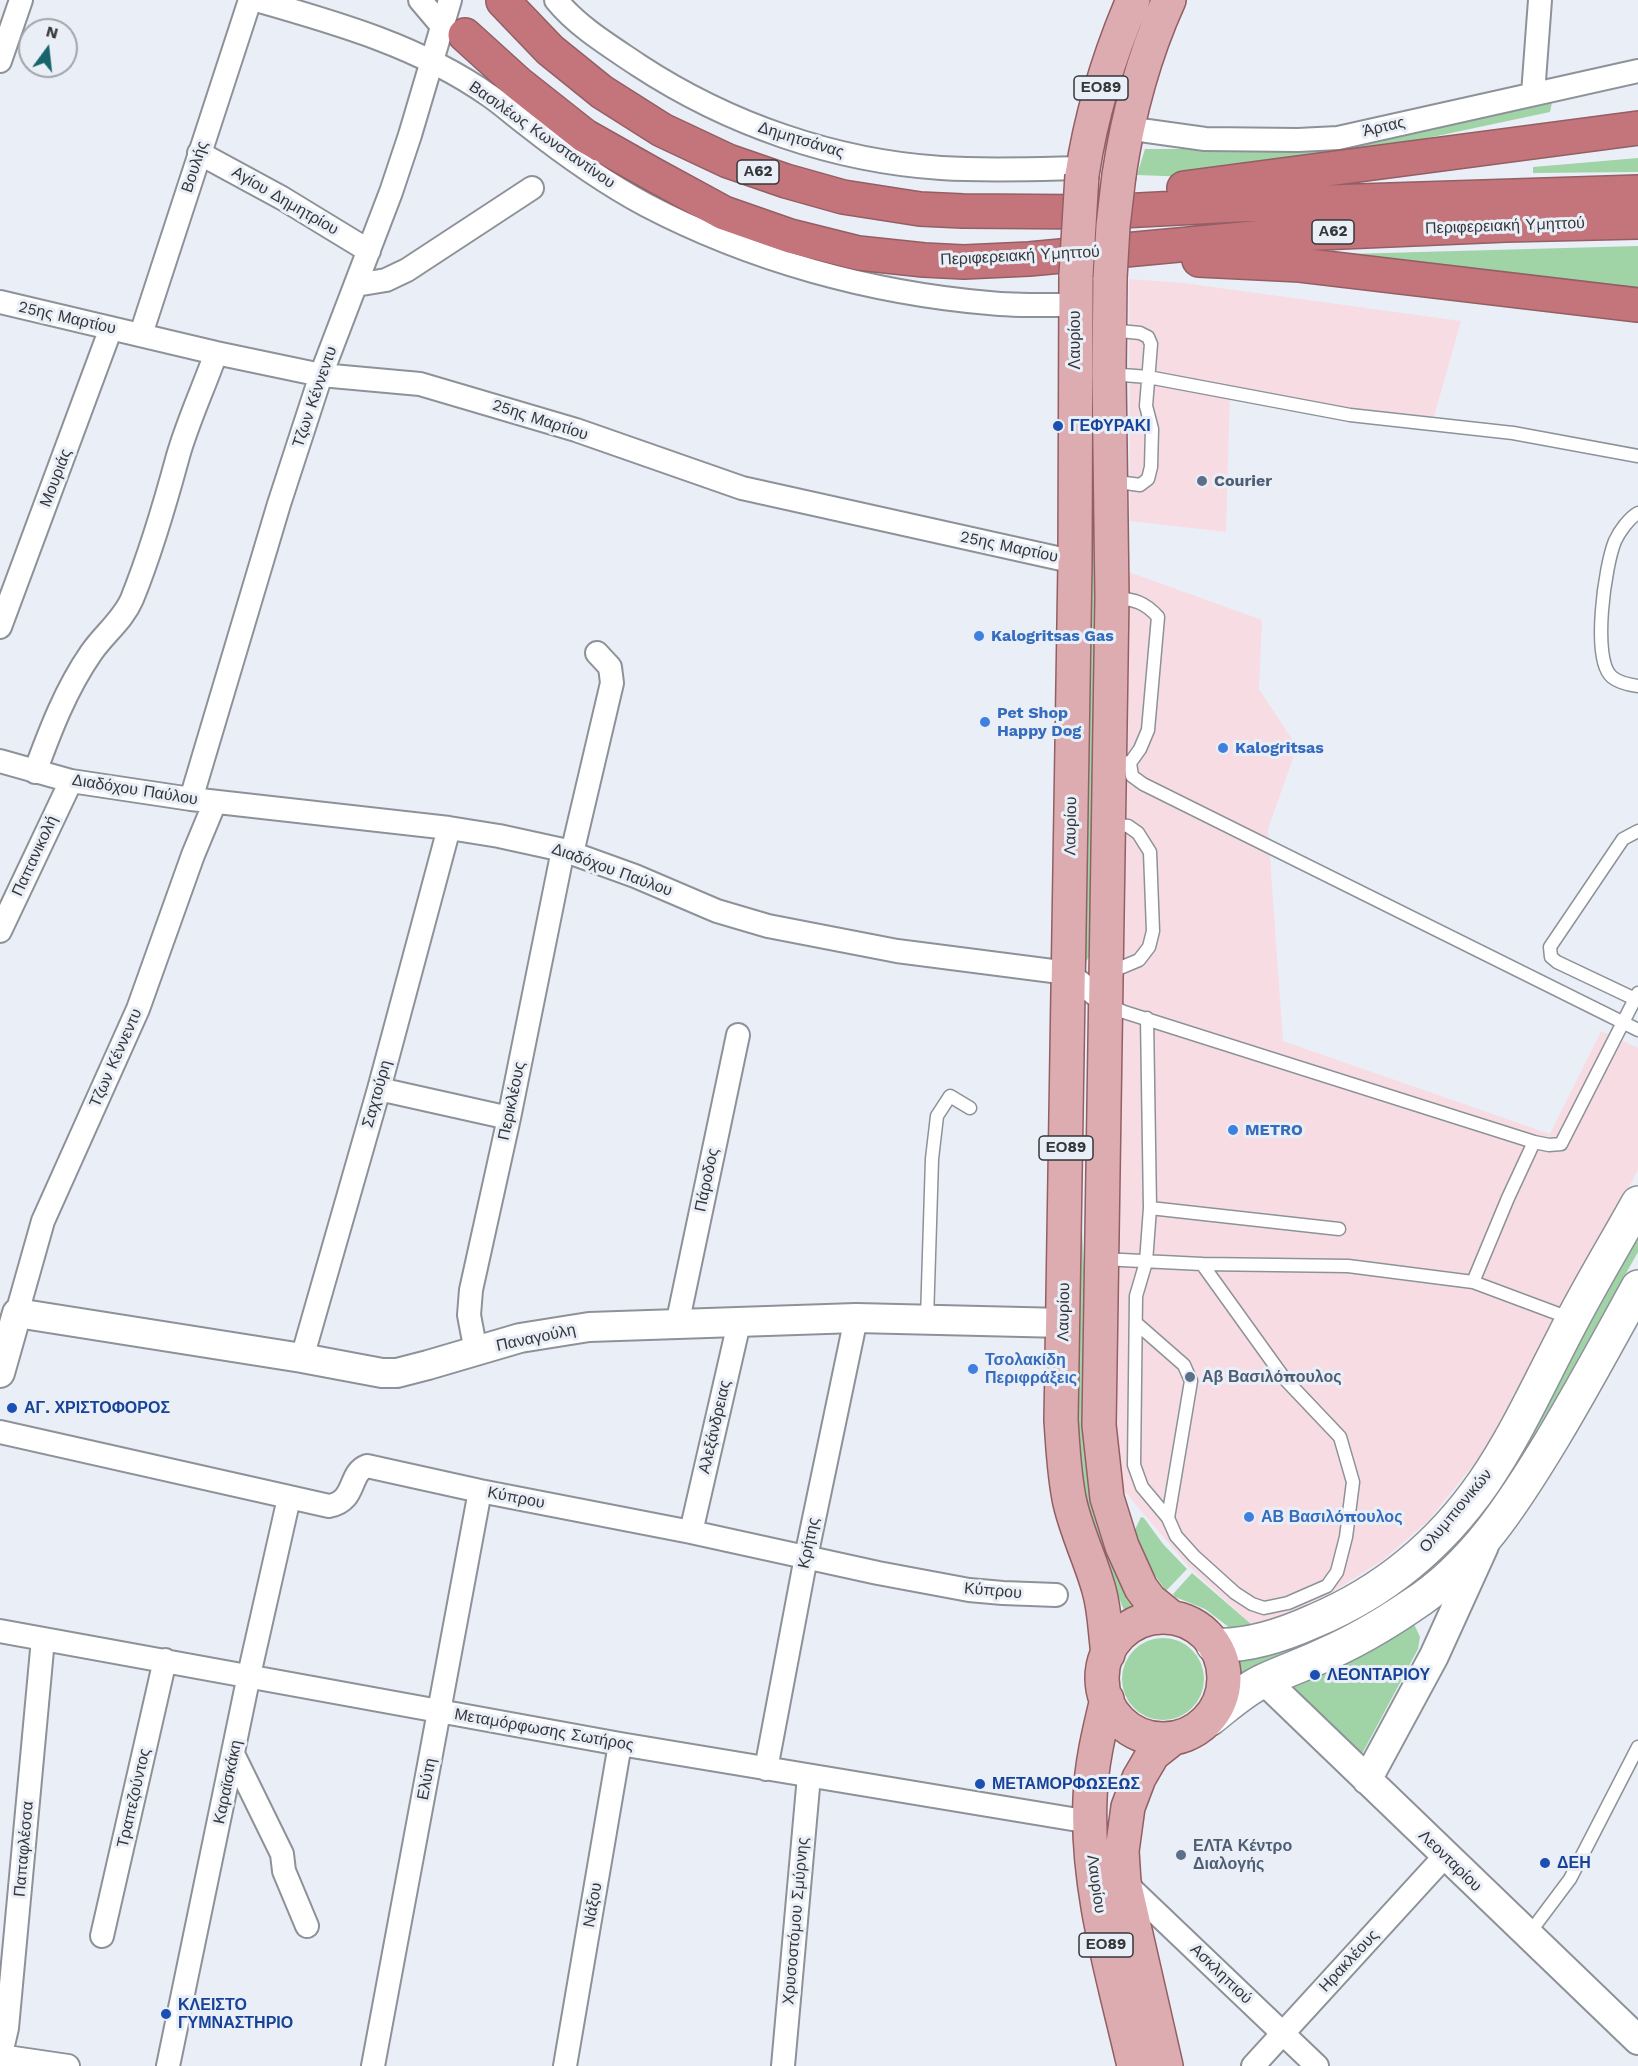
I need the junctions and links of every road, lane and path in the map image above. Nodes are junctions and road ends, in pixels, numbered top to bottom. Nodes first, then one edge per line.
1 (21, 0) edge
2 (250, 0) edge
3 (256, 0) edge
4 (420, 0) edge
5 (450, 0) edge
6 (556, 0) edge
7 (1540, 0) edge
8 (503, 1) edge
9 (1127, 1) edge
10 (1166, 6) edge
11 (453, 31) junction
12 (432, 60) junction
13 (0, 61) edge
14 (1638, 71) edge
15 (1533, 94) junction
16 (1126, 128) junction
17 (1638, 128) edge
18 (199, 153) junction
19 (1082, 172) junction
20 (532, 188) dead end
21 (1638, 192) edge
22 (1064, 211) junction
23 (1638, 222) edge
24 (369, 251) junction
25 (1029, 259) junction
26 (356, 285) junction
27 (1076, 290) junction
28 (0, 303) edge
29 (1638, 305) edge
30 (111, 328) junction
31 (1109, 330) junction
32 (141, 334) junction
33 (216, 353) junction
34 (1109, 374) junction
35 (321, 375) junction
36 (1148, 376) junction
37 (1638, 456) edge
38 (1110, 480) junction
39 (1638, 513) edge
40 (1076, 562) junction
41 (1112, 597) junction
42 (0, 627) edge
43 (597, 653) dead end
44 (1638, 686) edge
45 (0, 761) edge
46 (1119, 762) junction
47 (35, 772) junction
48 (71, 781) junction
49 (191, 799) junction
50 (215, 802) junction
51 (1107, 824) junction
52 (449, 828) junction
53 (1638, 831) edge
54 (568, 852) junction
55 (0, 931) edge
56 (1068, 973) junction
57 (1105, 988) junction
58 (1636, 996) edge
59 (1147, 1018) junction
60 (1622, 1022) junction
61 (1638, 1030) edge
62 (738, 1035) dead end
63 (379, 1089) junction
64 (970, 1107) dead end
65 (509, 1118) junction
66 (1534, 1142) junction
67 (1638, 1203) edge
68 (1150, 1208) junction
69 (1339, 1229) dead end
70 (1101, 1259) junction
71 (1146, 1262) junction
72 (1203, 1264) junction
73 (1473, 1282) junction
74 (1638, 1287) edge
75 (17, 1313) junction
76 (856, 1318) junction
77 (1572, 1319) junction
78 (927, 1320) junction
79 (740, 1323) junction
80 (1064, 1323) junction
81 (1136, 1323) junction
82 (677, 1325) junction
83 (476, 1352) junction
84 (302, 1358) junction
85 (0, 1373) edge
86 (0, 1432) edge
87 (480, 1491) junction
88 (289, 1498) junction
89 (1168, 1518) junction
90 (691, 1532) junction
91 (1489, 1536) junction
92 (806, 1557) junction
93 (1376, 1589) junction
94 (1056, 1595) dead end
95 (1412, 1606) junction
96 (1171, 1617) junction
97 (0, 1631) edge
98 (43, 1639) junction
99 (1213, 1645) junction
100 (1108, 1654) junction
101 (1434, 1656) junction
102 (165, 1660) junction
103 (249, 1675) junction
104 (1264, 1680) junction
105 (1107, 1699) junction
106 (440, 1711) junction
107 (1210, 1719) junction
108 (1172, 1739) junction
109 (620, 1744) junction
110 (1638, 1747) edge
111 (234, 1756) junction
112 (766, 1768) junction
113 (809, 1776) junction
114 (1367, 1780) junction
115 (1090, 1822) junction
116 (1445, 1856) junction
117 (1124, 1881) junction
118 (307, 1926) dead end
119 (1528, 1935) junction
120 (102, 1936) dead end
121 (1282, 2033) junction
122 (1638, 2040) edge
123 (0, 2056) edge
124 (68, 2066) edge
125 (168, 2066) edge
126 (373, 2066) edge
127 (565, 2066) edge
128 (783, 2066) edge
129 (1134, 2066) edge
130 (1166, 2066) edge
131 (1253, 2066) edge
132 (1317, 2066) edge

1 - 13 street
2 - 18 street, Βουλής
3 - 12 street, Βασιλέως Κωνσταντίνου
4 - 11 street
5 - 11 street, Τζων Κέννεντυ
6 - 19 street, Δημητσάνας
7 - 15 street
8 - 22 highway, Περιφερειακή Υμηττού / Α62
9 - 10 street
9 - 19 main road, Λαυρίου / ΕΟ89
10 - 16 main road, Λαυρίου / ΕΟ89
11 - 12 street, Τζων Κέννεντυ
11 - 25 highway, Περιφερειακή Υμηττού / Α62
12 - 24 street, Τζων Κέννεντυ
12 - 27 street, Βασιλέως Κωνσταντίνου
14 - 15 street, Άρτας
15 - 16 street, Άρτας
16 - 31 main road, Λαυρίου / ΕΟ89, bridge
17 - 22 highway
18 - 24 street, Αγίου Δημητρίου
18 - 32 street, Βουλής
19 - 27 main road, Λαυρίου / ΕΟ89, bridge
20 - 26 street
21 - 22 highway, Περιφερειακή Υμηττού / Α62
23 - 25 highway, Περιφερειακή Υμηττού / Α62
24 - 26 street, Τζων Κέννεντυ
25 - 29 highway
26 - 35 street, Τζων Κέννεντυ
27 - 40 main road, Λαυρίου / ΕΟ89
28 - 30 street, 25ης Μαρτίου
30 - 32 street, 25ης Μαρτίου
30 - 42 street, Μουριάς
31 - 34 main road, Λαυρίου / ΕΟ89
31 - 36 lane
32 - 33 street, 25ης Μαρτίου
33 - 35 street, 25ης Μαρτίου
33 - 47 street
34 - 36 lane
34 - 38 main road, Λαυρίου / ΕΟ89
35 - 40 street, 25ης Μαρτίου
35 - 49 street, Τζων Κέννεντυ
36 - 37 lane
36 - 38 lane
38 - 41 main road, Λαυρίου / ΕΟ89
39 - 44 lane
40 - 56 main road, Λαυρίου / ΕΟ89
41 - 46 main road, Λαυρίου / ΕΟ89
41 - 46 lane
43 - 54 street, Περικλέους
45 - 47 street, Διαδόχου Παύλου
46 - 51 main road, Λαυρίου / ΕΟ89
46 - 60 lane
47 - 48 street, Διαδόχου Παύλου
48 - 49 street, Διαδόχου Παύλου
48 - 55 street, Παπανικολή
49 - 50 street, Διαδόχου Παύλου
50 - 52 street, Διαδόχου Παύλου
50 - 75 street, Τζων Κέννεντυ
51 - 57 main road, Λαυρίου / ΕΟ89
51 - 57 lane
52 - 54 street, Διαδόχου Παύλου
52 - 63 street, Σαχτούρη
53 - 58 lane
54 - 56 street, Διαδόχου Παύλου
54 - 65 street, Περικλέους
56 - 57 street
56 - 80 main road, Λαυρίου / ΕΟ89
57 - 59 lane
57 - 70 main road, Λαυρίου / ΕΟ89
58 - 60 lane
59 - 66 lane
59 - 68 lane
60 - 61 lane
60 - 66 lane
62 - 82 street, Πάροδος
63 - 65 street
63 - 84 street, Σαχτούρη
64 - 78 lane
65 - 83 street, Περικλέους
66 - 73 lane
67 - 77 main road, Ολυμπιονικών
68 - 69 lane
68 - 71 lane
70 - 71 lane
70 - 96 main road, Λαυρίου / ΕΟ89
71 - 72 lane
71 - 81 lane
72 - 73 lane
72 - 89 lane
73 - 77 lane
74 - 91 main road
75 - 84 street, Παναγούλη
75 - 85 street
76 - 78 street, Παναγούλη
76 - 79 street, Παναγούλη
76 - 92 street, Κρήτης
77 - 93 main road, Ολυμπιονικών
78 - 80 street, Παναγούλη
79 - 82 street, Παναγούλη
79 - 90 street, Αλεξάνδρειας
80 - 100 main road, Λαυρίου / ΕΟ89
81 - 89 lane
81 - 89 lane
82 - 83 street, Παναγούλη
83 - 84 street, Παναγούλη
86 - 88 street, Κύπρου
87 - 88 street, Κύπρου
87 - 90 street, Κύπρου
87 - 106 street, Ελύτη
88 - 103 street, Καραϊσκάκη
90 - 92 street, Κύπρου
91 - 95 main road
91 - 101 street
92 - 94 street, Κύπρου
92 - 112 street, Κρήτης
93 - 95 street
93 - 99 main road, Ολυμπιονικών
95 - 101 street
95 - 104 main road
96 - 99 main road, Λαυρίου / ΕΟ89
96 - 100 main road, Λαυρίου / ΕΟ89
97 - 98 street, Μεταμόρφωσης Σωτήρος
98 - 102 street, Μεταμόρφωσης Σωτήρος
98 - 123 street, Παπαφλέσσα
99 - 107 main road
100 - 105 main road, Λαυρίου / ΕΟ89
101 - 114 street
102 - 103 street, Μεταμόρφωσης Σωτήρος
102 - 120 street, Τραπεζούντος
103 - 106 street, Μεταμόρφωσης Σωτήρος
103 - 111 street, Καραϊσκάκη
104 - 107 main road
104 - 114 street, Λεονταρίου
105 - 108 main road, Λαυρίου / ΕΟ89
105 - 115 main road, Λαυρίου / ΕΟ89
106 - 109 street, Μεταμόρφωσης Σωτήρος
106 - 126 street, Ελύτη
107 - 108 main road, Λαυρίου / ΕΟ89
108 - 117 main road, Λαυρίου / ΕΟ89
109 - 112 street, Μεταμόρφωσης Σωτήρος
109 - 127 street, Νάξου
110 - 119 lane
111 - 118 street
111 - 125 street, Καραϊσκάκη
112 - 113 street, Μεταμόρφωσης Σωτήρος
113 - 115 street, Μεταμόρφωσης Σωτήρος
113 - 128 street, Χρυσοστόμου Σμύρνης
114 - 116 street, Λεονταρίου
115 - 129 main road, Λαυρίου / ΕΟ89
116 - 119 street, Λεονταρίου
116 - 121 street, Ηρακλέους
117 - 121 street, Ασκληπιού
117 - 130 main road, Λαυρίου / ΕΟ89
119 - 122 street, Λεονταρίου
121 - 131 street, Ηρακλέους
121 - 132 street, Ασκληπιού
123 - 124 street

